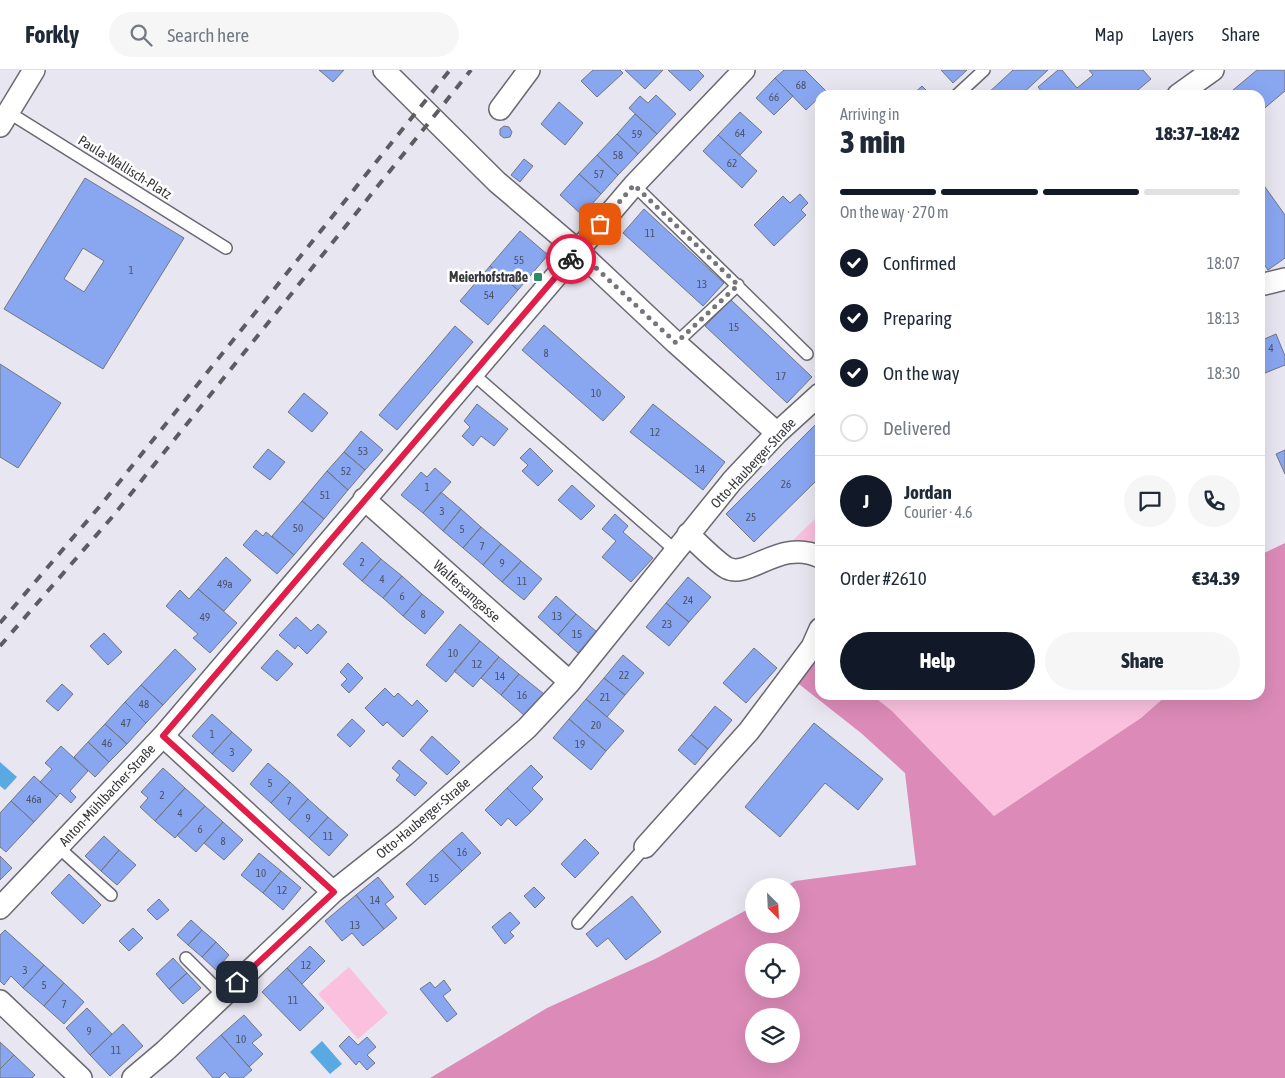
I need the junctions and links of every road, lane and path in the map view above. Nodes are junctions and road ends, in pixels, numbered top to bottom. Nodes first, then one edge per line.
1 (34, 70) edge
2 (384, 70) edge
3 (529, 70) edge
4 (744, 70) edge
5 (984, 70) edge
6 (1205, 72) edge
7 (962, 90) edge
8 (1184, 90) edge
9 (500, 109) dead end
10 (4, 119) edge
11 (634, 185) junction
12 (226, 248) dead end
13 (578, 251) junction
14 (1285, 279) edge
15 (1265, 284) edge
16 (738, 285) junction
17 (676, 343) junction
18 (807, 354) dead end
19 (472, 373) junction
20 (815, 399) edge
21 (777, 433) junction
22 (364, 499) junction
23 (682, 542) junction
24 (815, 556) edge
25 (815, 640) edge
26 (570, 682) junction
27 (163, 736) junction
28 (58, 847) junction
29 (645, 847) joint
30 (334, 892) junction
31 (111, 896) dead end
32 (0, 908) edge
33 (578, 923) dead end
34 (186, 958) dead end
35 (223, 996) junction
36 (0, 1001) edge
37 (81, 1078) edge
38 (133, 1078) edge

1 - 10 street
2 - 13 street
3 - 9 street
4 - 11 street, Anton-Mühlbacher-Straße
5 - 7 lane
6 - 8 street
10 - 12 lane, Paula-Wallisch-Platz
11 - 13 street, Anton-Mühlbacher-Straße
11 - 16 lane
13 - 17 street
13 - 19 street, Anton-Mühlbacher-Straße
14 - 15 street
16 - 17 lane
16 - 18 lane
17 - 21 street
19 - 22 street, Anton-Mühlbacher-Straße
19 - 23 lane
20 - 21 street, Otto-Hauberger-Straße
21 - 23 street, Otto-Hauberger-Straße
22 - 26 street, Walfersamgasse
22 - 27 street, Anton-Mühlbacher-Straße
23 - 24 street
23 - 26 street, Otto-Hauberger-Straße
25 - 29 street
26 - 30 street, Otto-Hauberger-Straße
27 - 28 street, Anton-Mühlbacher-Straße
27 - 30 street
28 - 31 lane
28 - 32 street, Anton-Mühlbacher-Straße
29 - 33 lane
30 - 35 street, Otto-Hauberger-Straße
34 - 35 lane
35 - 38 street, Otto-Hauberger-Straße
36 - 37 street

